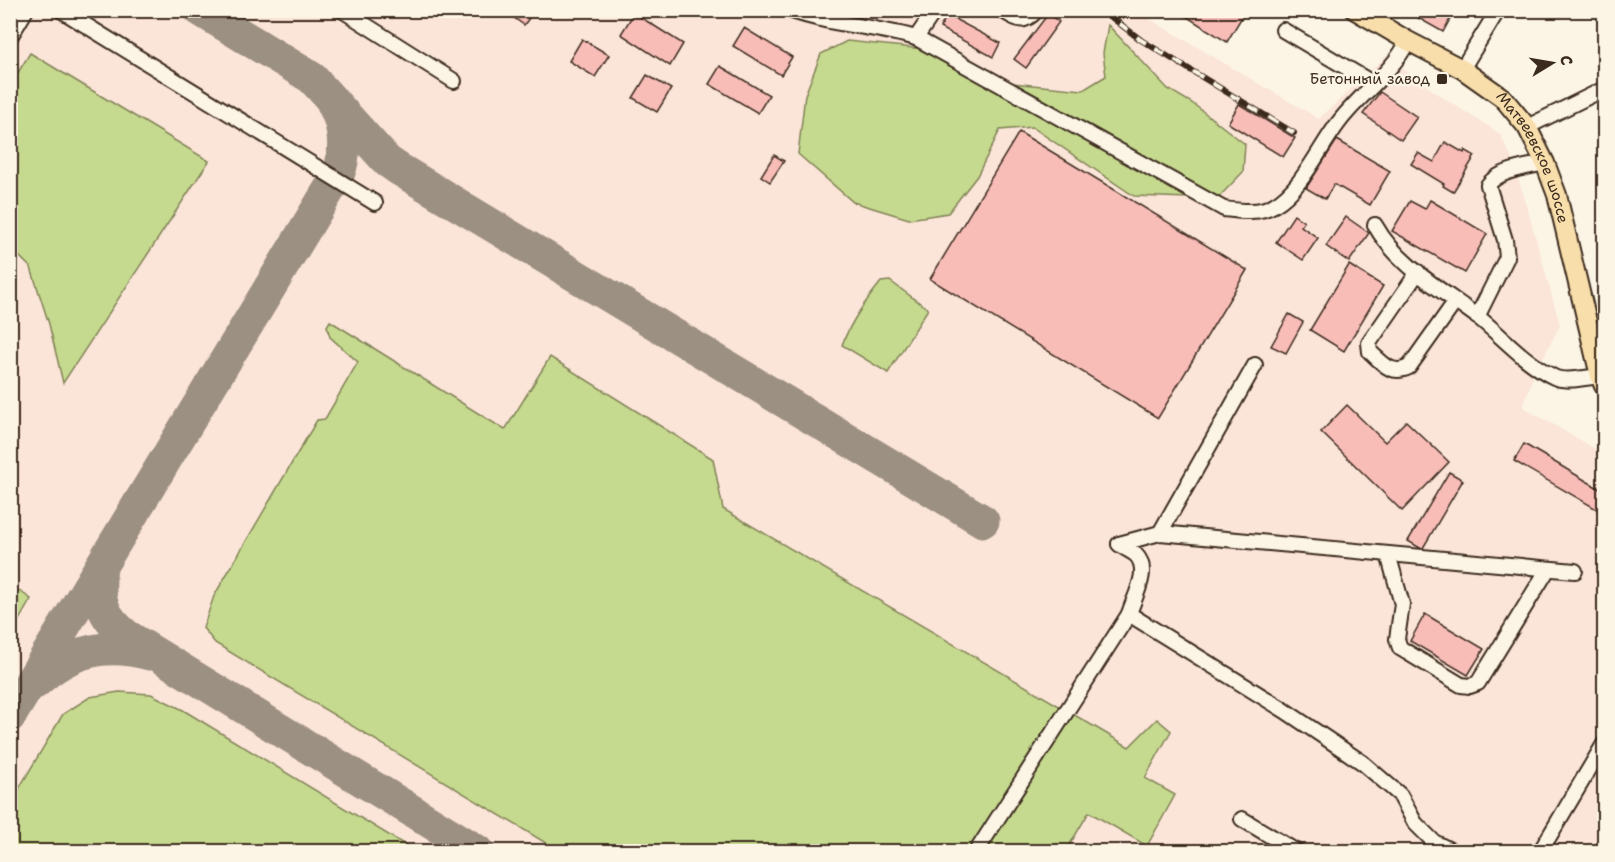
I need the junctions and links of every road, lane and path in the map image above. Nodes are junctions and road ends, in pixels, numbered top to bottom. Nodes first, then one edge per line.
1 (26, 10) edge
2 (61, 10) edge
3 (342, 10) edge
4 (789, 10) edge
5 (935, 10) edge
6 (1002, 10) edge
7 (1037, 10) edge
8 (1355, 10) edge
9 (1498, 10) edge
10 (1283, 30) dead end
11 (10, 37) edge
12 (916, 38) junction
13 (1408, 41) junction
14 (1462, 69) junction
15 (454, 81) dead end
16 (1374, 84) junction
17 (1605, 89) edge
18 (1527, 127) junction
19 (1545, 163) junction
20 (375, 202) dead end
21 (1375, 225) dead end
22 (1418, 272) junction
23 (1455, 302) junction
24 (1478, 317) junction
25 (1255, 366) dead end
26 (1602, 381) edge
27 (1160, 533) junction
28 (1388, 554) junction
29 (1548, 569) junction
30 (1575, 571) dead end
31 (1129, 614) junction
32 (1605, 744) edge
33 (1242, 819) dead end
34 (976, 852) edge
35 (1298, 852) edge
36 (1454, 852) edge
37 (1540, 852) edge

1 - 11 street
2 - 20 street
3 - 15 street
4 - 12 street
5 - 12 street
6 - 7 street
8 - 13 main road, Матвеевское шоссе
9 - 14 street
10 - 16 street
12 - 16 street
13 - 14 main road, Матвеевское шоссе
13 - 16 street
14 - 18 main road, Матвеевское шоссе
17 - 18 street
18 - 19 main road, Матвеевское шоссе
19 - 24 street
19 - 26 main road, Матвеевское шоссе
21 - 22 street
22 - 23 street
22 - 23 street
23 - 24 street
24 - 26 street
25 - 27 street
27 - 28 street
27 - 31 street
28 - 29 street
28 - 29 street
29 - 30 street
31 - 34 street
31 - 36 street
32 - 37 street
33 - 35 street

